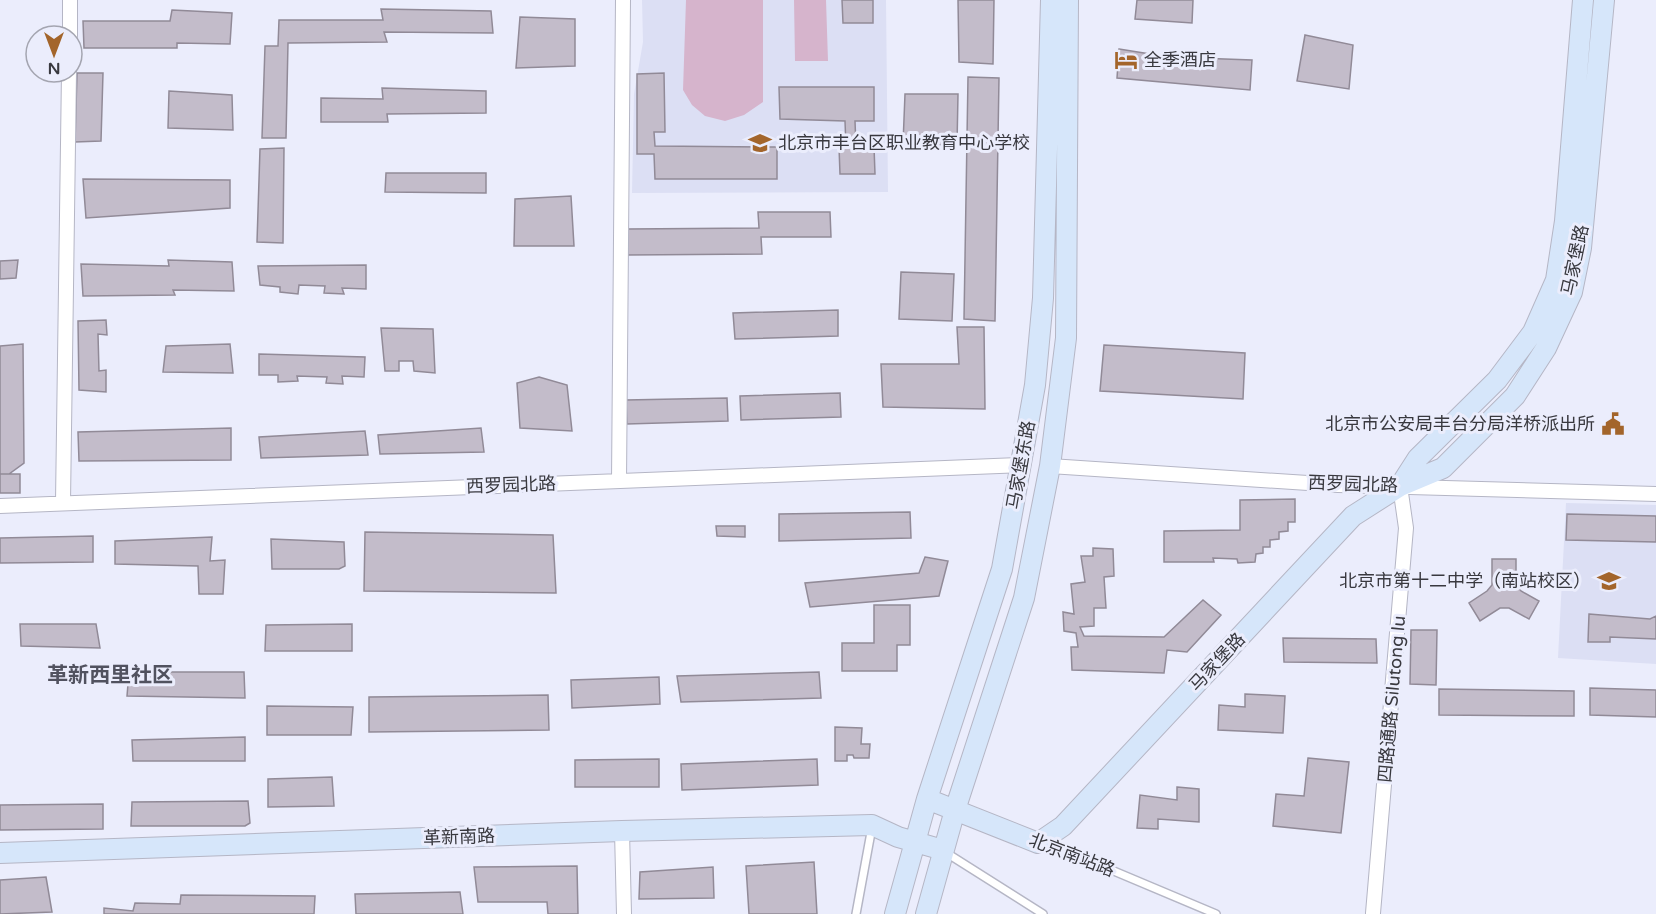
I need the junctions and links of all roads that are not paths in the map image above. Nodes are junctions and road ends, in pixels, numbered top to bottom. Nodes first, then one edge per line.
1 (70, 0) edge
2 (623, 0) edge
3 (1051, 0) edge
4 (1068, 0) edge
5 (1583, 0) edge
6 (1604, 0) edge
7 (70, 24) edge
8 (69, 84) edge
9 (1022, 465) junction
10 (1050, 466) junction
11 (619, 481) junction
12 (1400, 486) junction
13 (1656, 494) edge
14 (63, 502) junction
15 (0, 506) edge
16 (927, 799) junction
17 (955, 810) junction
18 (872, 825) junction
19 (622, 831) junction
20 (914, 842) junction
21 (1038, 843) junction
22 (943, 850) junction
23 (0, 853) edge
24 (1190, 902) junction
25 (624, 914) edge
26 (856, 914) edge
27 (895, 914) edge
28 (926, 914) edge
29 (1043, 914) edge
30 (1198, 914) edge
31 (1216, 914) edge
32 (1373, 914) edge

1 - 7 street
2 - 11 street
3 - 9 street, 马家堡东路
4 - 10 street, 马家堡东路
5 - 12 street, 马家堡路
6 - 12 street, 马家堡路
8 - 14 street
9 - 11 street, 西罗园北路
9 - 16 street, 马家堡东路
10 - 12 street, 西罗园北路
10 - 17 street, 马家堡东路
11 - 14 street, 西罗园北路
12 - 13 street, 西罗园北路
12 - 21 street, 马家堡路
12 - 32 street, 四路通路 Silutong lu
14 - 15 street, 西罗园北路
16 - 17 street, 北京南站路
16 - 20 street, 马家堡东路
17 - 21 street, 北京南站路
17 - 22 street, 马家堡东路
18 - 19 street, 革新南路
18 - 20 street, 革新南路
18 - 26 lane
19 - 23 street, 革新南路
19 - 25 street
20 - 22 street, 革新南路
20 - 27 street, 马家堡东路
21 - 24 lane, 北京南站路
22 - 28 street, 马家堡东路
22 - 29 lane
24 - 30 lane
24 - 31 lane, 北京南站路

